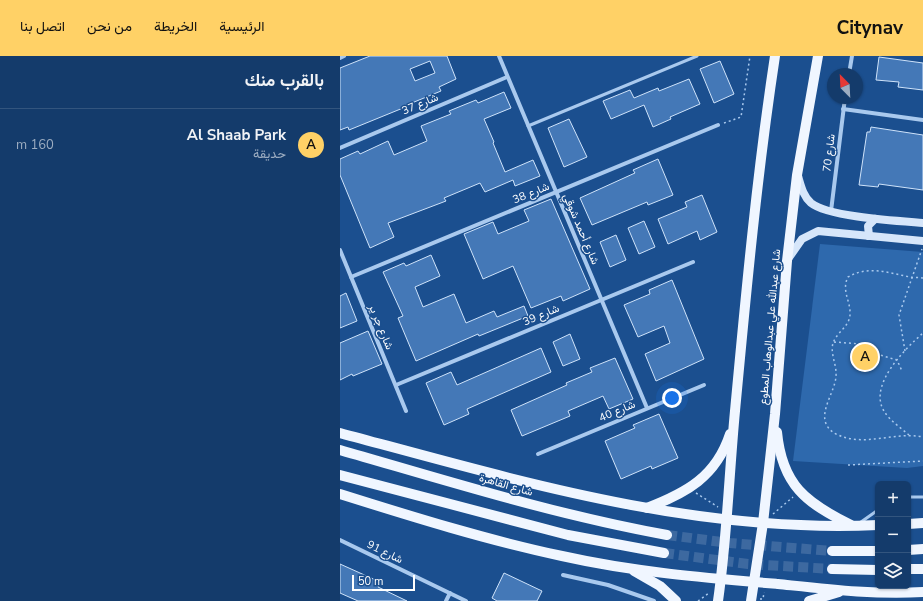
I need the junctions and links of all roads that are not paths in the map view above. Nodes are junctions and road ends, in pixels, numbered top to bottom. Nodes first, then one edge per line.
1 (344, 56) edge
2 (499, 56) edge
3 (697, 56) edge
4 (775, 56) edge
5 (818, 56) edge
6 (852, 56) edge
7 (340, 58) edge
8 (850, 68) edge
9 (507, 77) junction
10 (844, 104) edge
11 (843, 109) junction
12 (923, 120) edge
13 (718, 125) road end
14 (528, 126) junction
15 (340, 148) edge
16 (797, 175) junction
17 (556, 192) junction
18 (831, 211) junction
19 (875, 219) junction
20 (923, 223) edge
21 (869, 236) junction
22 (923, 241) edge
23 (340, 250) edge
24 (787, 261) junction
25 (693, 262) dead end
26 (351, 277) junction
27 (602, 300) junction
28 (704, 385) dead end
29 (396, 386) junction
30 (647, 408) junction
31 (406, 411) dead end
32 (735, 413) junction
33 (775, 414) junction
34 (340, 433) edge
35 (340, 450) edge
36 (538, 454) dead end
37 (340, 475) edge
38 (340, 494) edge
39 (911, 497) edge
40 (923, 497) edge
41 (647, 508) junction
42 (875, 512) edge
43 (728, 520) junction
44 (763, 523) junction
45 (923, 523) edge
46 (911, 524) edge
47 (875, 525) edge
48 (854, 526) junction
49 (667, 535) tunnel mouth
50 (340, 540) edge
51 (923, 549) edge
52 (911, 550) edge
53 (832, 551) tunnel mouth
54 (875, 551) edge
55 (664, 554) tunnel mouth
56 (631, 569) junction
57 (832, 569) tunnel mouth
58 (911, 569) edge
59 (923, 569) edge
60 (875, 570) edge
61 (564, 575) dead end
62 (721, 579) junction
63 (754, 582) junction
64 (846, 590) junction
65 (923, 592) edge
66 (450, 593) junction
67 (446, 601) edge
68 (466, 601) edge
69 (654, 601) edge
70 (676, 601) edge
71 (718, 601) edge
72 (751, 601) edge
73 (809, 601) edge

1 - 7 street
2 - 9 street, شارع أحمد شوقي
3 - 14 lane
4 - 32 main road
5 - 16 main road, شارع عبدالله علي عبدالوهاب المطوع
6 - 8 street
9 - 14 street, شارع أحمد شوقي
9 - 15 street, شارع 37
10 - 11 street, شارع 70
11 - 12 street
11 - 18 street, شارع 70
13 - 17 street, شارع 38
14 - 17 street, شارع أحمد شوقي
16 - 18 street
16 - 24 main road, شارع عبدالله علي عبدالوهاب المطوع
17 - 26 street, شارع 38
17 - 27 street, شارع أحمد شوقي
18 - 19 street
19 - 20 street
19 - 21 street
21 - 22 street
21 - 24 street
23 - 26 street, شارع جر ير
24 - 33 main road, شارع عبدالله علي عبدالوهاب المطوع
25 - 27 street, شارع 39
26 - 29 street, شارع جر ير
27 - 29 street, شارع 39
27 - 30 street, شارع أحمد شوقي
28 - 30 street, شارع 40
29 - 31 street, شارع جر ير
30 - 36 street, شارع 40
32 - 41 main road
32 - 43 main road
33 - 44 main road, شارع عبدالله علي عبدالوهاب المطوع
33 - 48 main road
34 - 41 main road
35 - 49 main road, شارع القاهرة
37 - 55 main road
38 - 56 main road
39 - 40 lane
41 - 43 main road
42 - 48 lane
43 - 44 main road
43 - 62 main road
44 - 48 main road
44 - 63 main road, شارع عبدالله علي عبدالوهاب المطوع
45 - 46 main road
47 - 48 main road
50 - 66 street, شارع 91
51 - 52 main road
53 - 54 main road
56 - 62 main road
56 - 70 main road
57 - 60 main road
58 - 59 main road
61 - 69 street
62 - 63 main road
62 - 71 main road
63 - 64 main road
63 - 72 main road, شارع عبدالله علي عبدالوهاب المطوع
64 - 65 main road
64 - 73 main road
66 - 67 street
66 - 68 street, شارع 91

